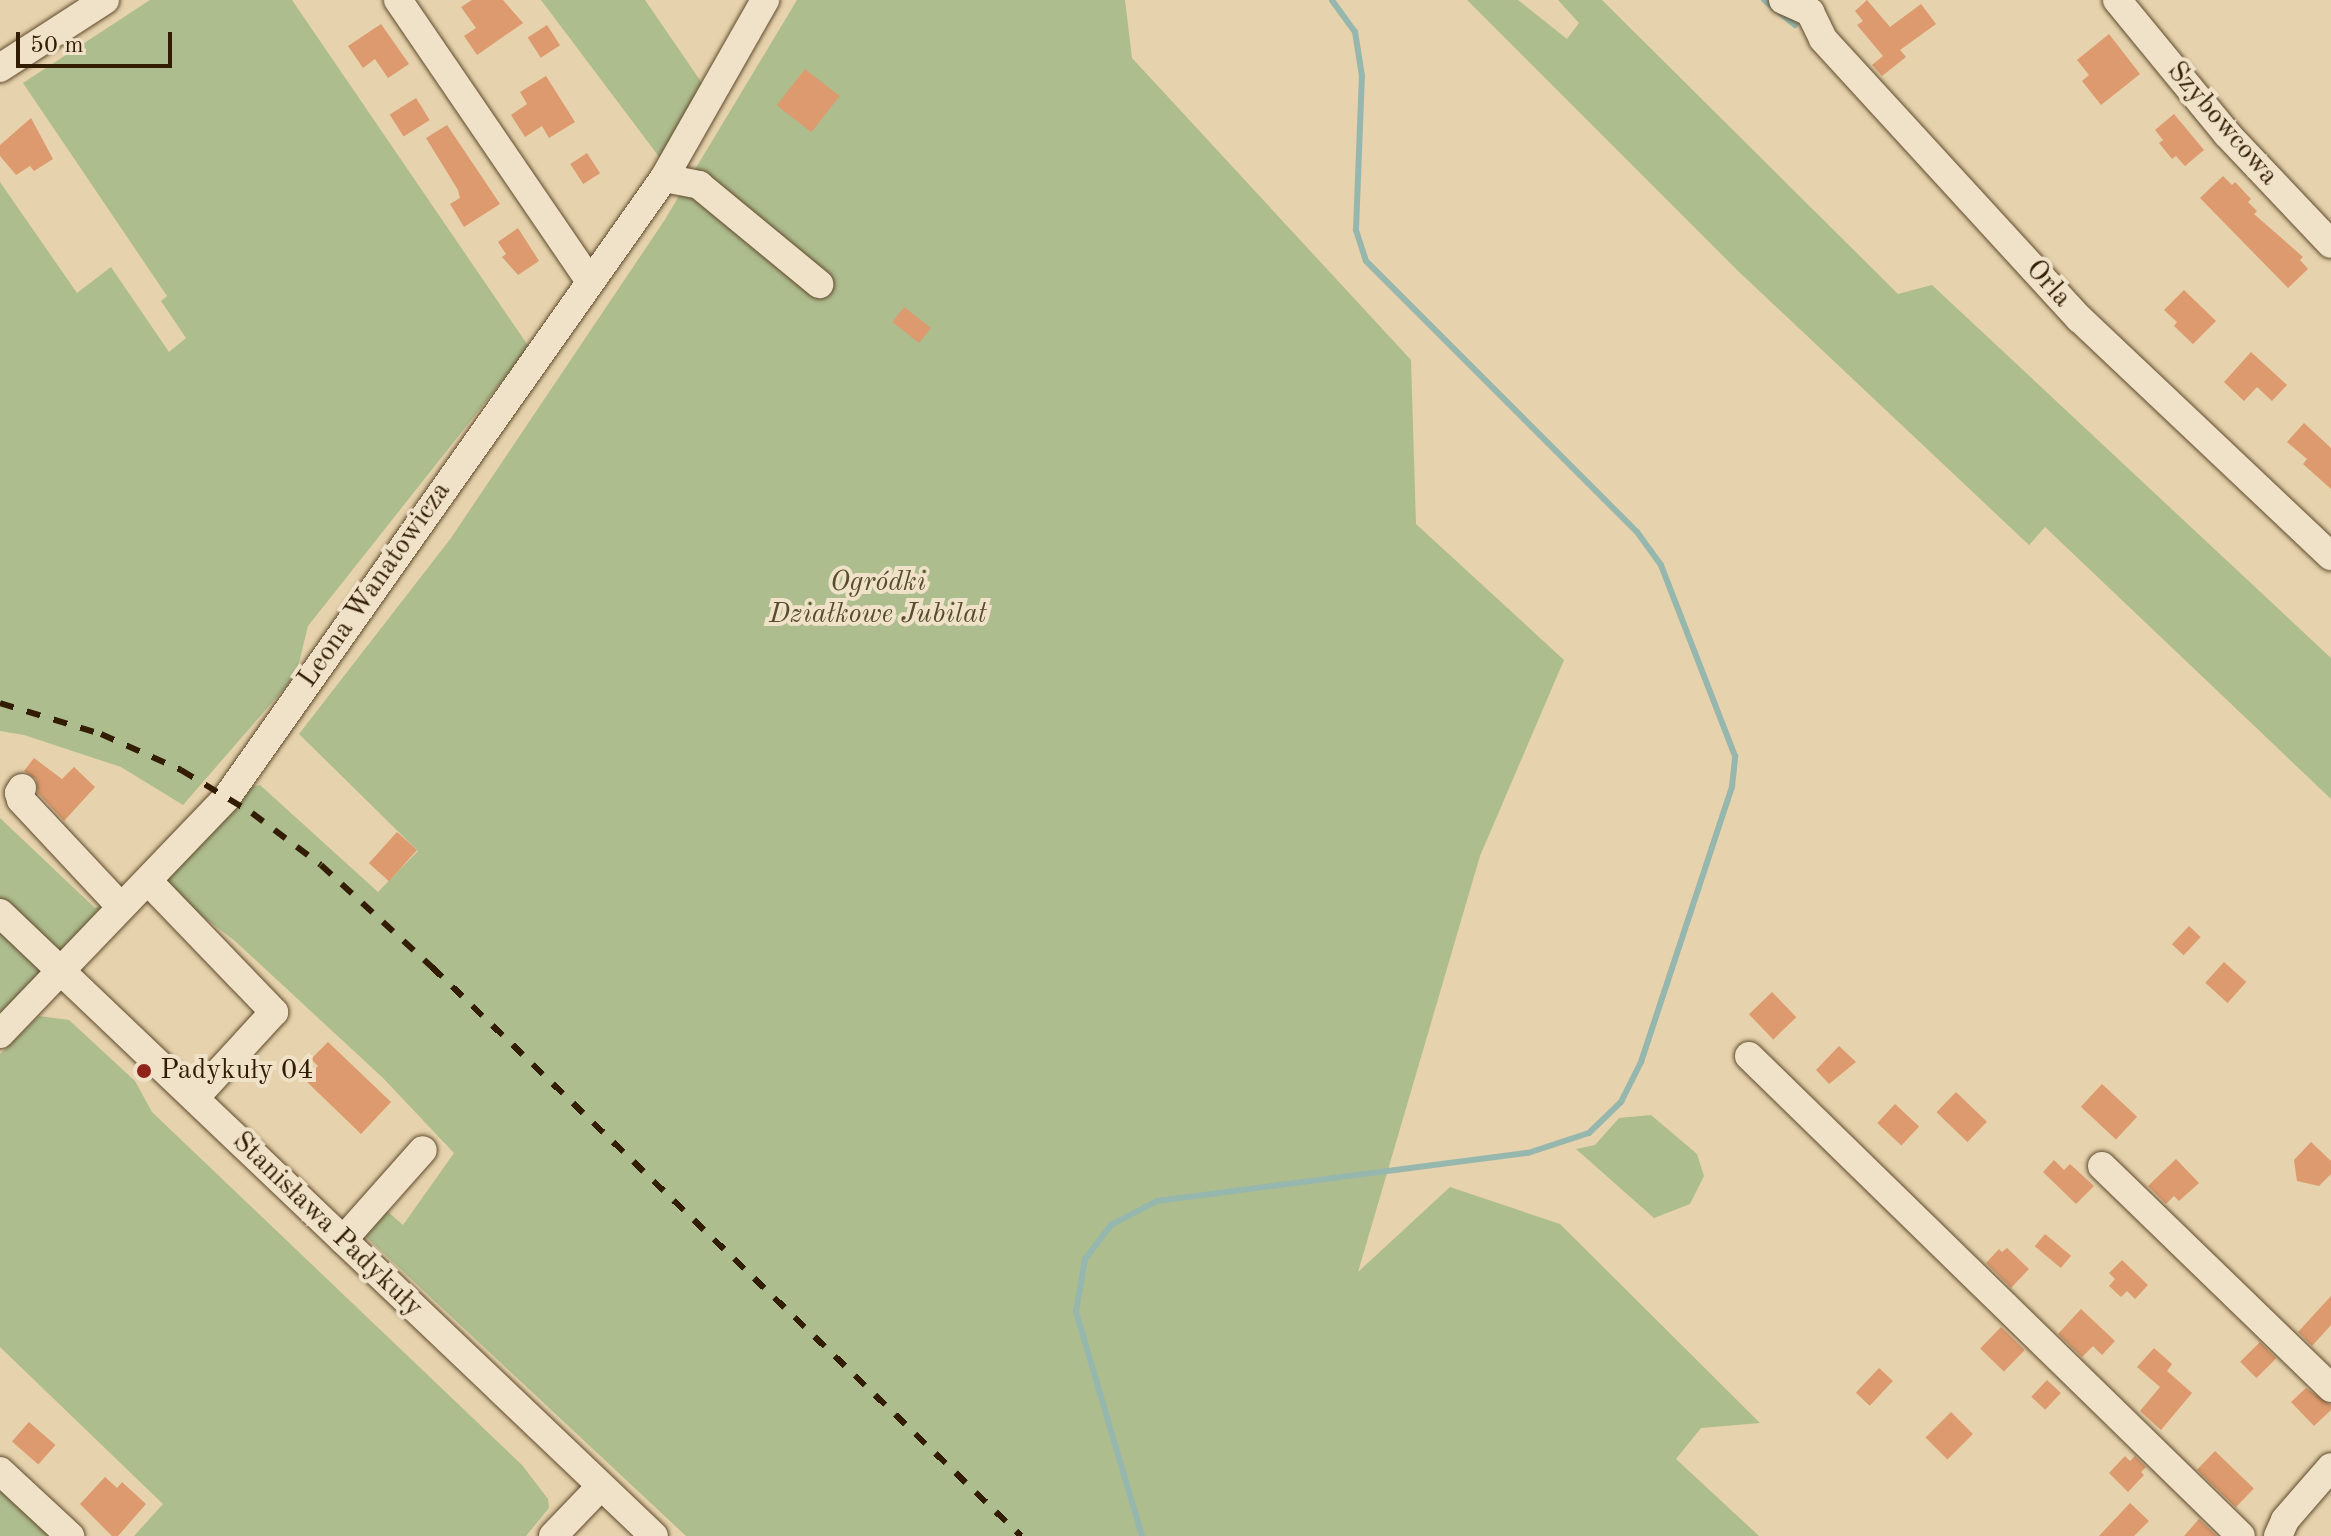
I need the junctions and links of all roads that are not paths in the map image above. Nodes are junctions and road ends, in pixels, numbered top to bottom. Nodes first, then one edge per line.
1 (105, 0) edge
2 (398, 0) edge
3 (765, 0) edge
4 (1783, 0) edge
5 (2117, 0) edge
6 (1811, 6) edge
7 (73, 8) edge
8 (0, 68) edge
9 (664, 178) junction
10 (2331, 244) edge
11 (590, 281) junction
12 (819, 284) dead end
13 (2331, 556) edge
14 (22, 788) dead end
15 (148, 881) junction
16 (121, 907) junction
17 (0, 913) edge
18 (59, 970) junction
19 (0, 1034) edge
20 (1749, 1056) dead end
21 (195, 1098) junction
22 (423, 1150) dead end
23 (2102, 1166) dead end
24 (343, 1240) junction
25 (2331, 1388) edge
26 (2331, 1467) edge
27 (0, 1471) edge
28 (601, 1486) junction
29 (70, 1536) edge
30 (553, 1536) edge
31 (654, 1536) edge
32 (2241, 1536) edge
33 (2278, 1536) edge

1 - 7 street
2 - 11 street
3 - 9 street, Leona Wanatowicza
4 - 6 street, Orla
5 - 10 street, Szybowcowa
6 - 13 street, Orla
7 - 8 street
9 - 11 street, Leona Wanatowicza
9 - 12 street
11 - 15 street, Leona Wanatowicza
14 - 16 street
15 - 16 street, Leona Wanatowicza
15 - 21 street
16 - 18 street, Leona Wanatowicza
17 - 18 street, Stanisława Padykuły
18 - 19 street, Leona Wanatowicza
18 - 21 street, Stanisława Padykuły
20 - 32 street
21 - 24 street, Stanisława Padykuły
22 - 24 street
23 - 25 street
24 - 28 street, Stanisława Padykuły
26 - 33 street
27 - 29 street
28 - 30 street
28 - 31 street, Stanisława Padykuły

